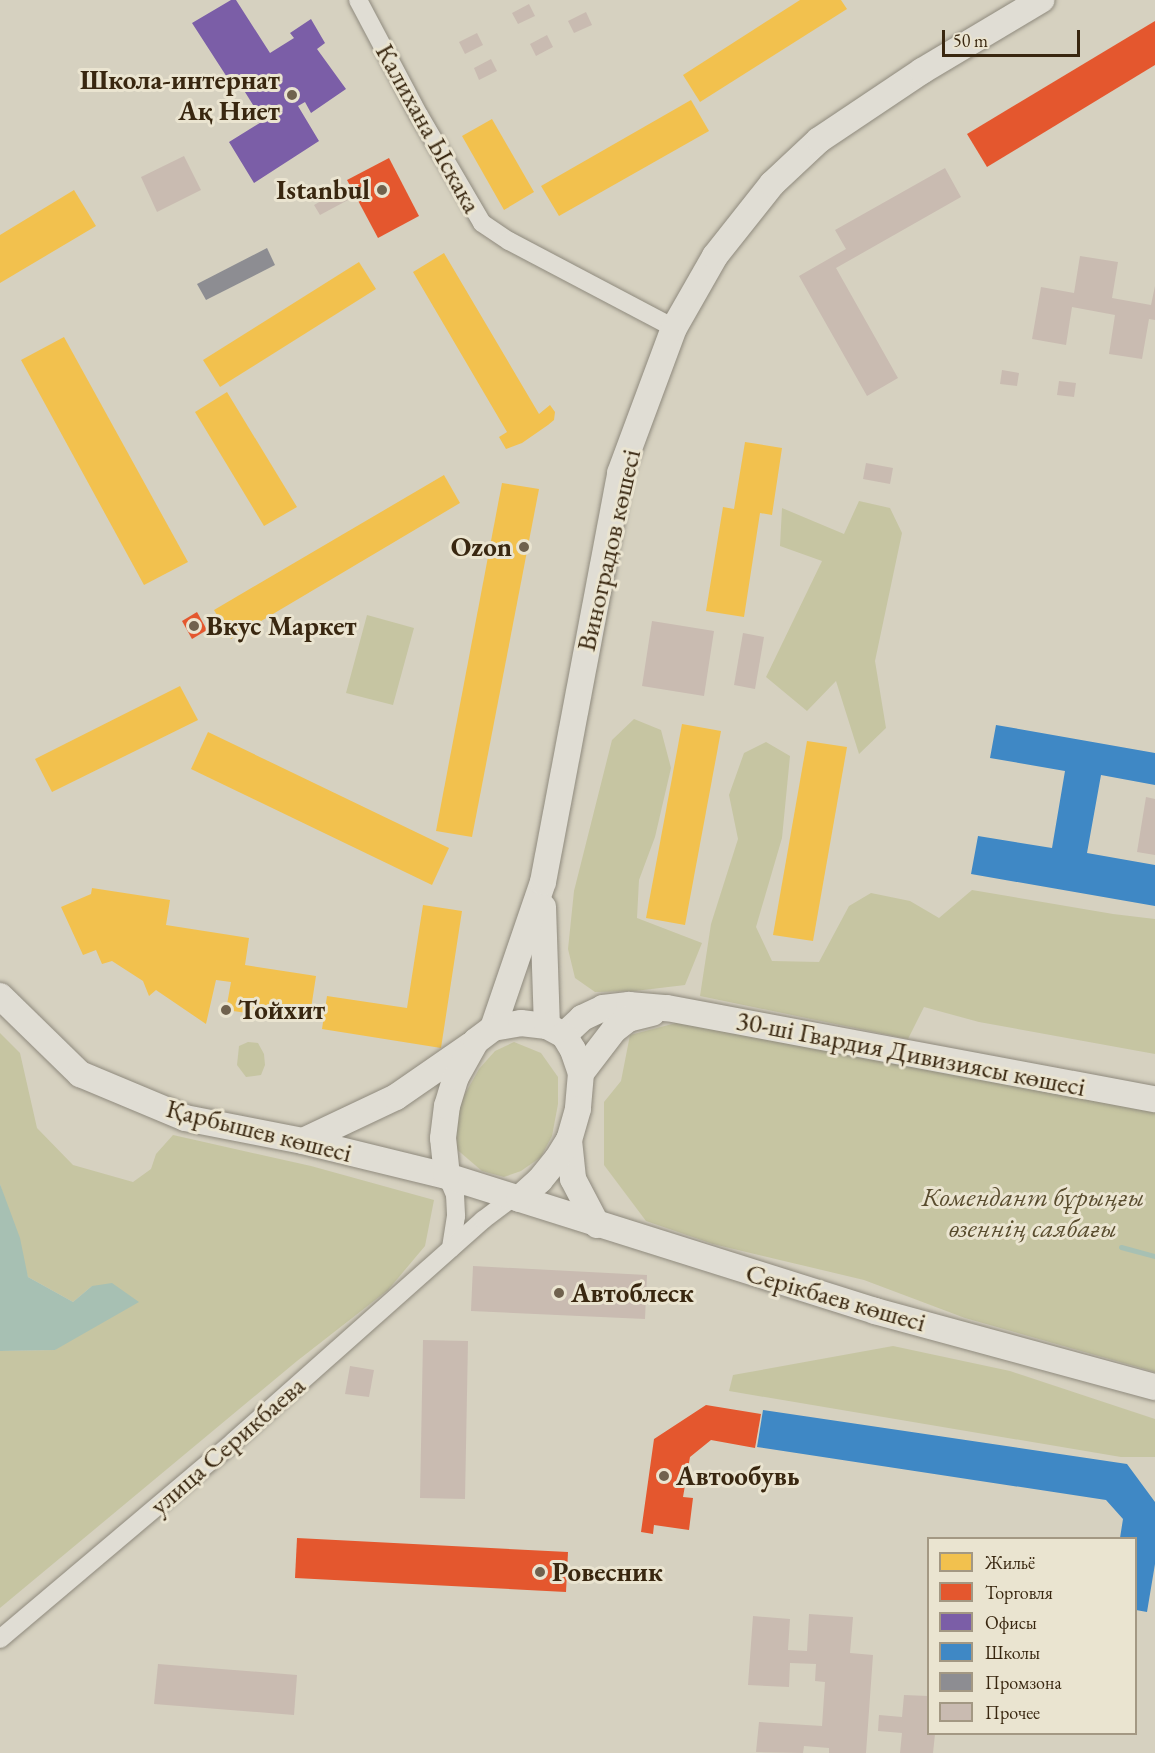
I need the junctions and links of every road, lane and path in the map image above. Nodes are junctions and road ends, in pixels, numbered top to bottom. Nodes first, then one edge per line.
1 (358, 0) edge
2 (1041, 0) edge
3 (674, 328) junction
4 (543, 882) junction
5 (0, 996) edge
6 (667, 1008) junction
7 (555, 1031) junction
8 (485, 1035) junction
9 (581, 1073) junction
10 (1155, 1099) edge
11 (569, 1140) junction
12 (303, 1141) junction
13 (447, 1176) junction
14 (516, 1198) junction
15 (597, 1225) junction
16 (452, 1249) junction
17 (1155, 1387) edge
18 (0, 1639) edge

1 - 3 street, Калихана Ыскака
2 - 3 main road, Виноградов көшесі
3 - 4 main road, Виноградов көшесі
4 - 7 main road
4 - 8 main road
5 - 12 main road, Қарбышев көшесі
6 - 7 main road, 30-ші Гвардия Дивизиясы көшесі
6 - 9 main road
6 - 10 main road, 30-ші Гвардия Дивизиясы көшесі
7 - 8 main road
7 - 9 main road
8 - 12 main road
8 - 13 main road
9 - 11 main road
11 - 14 main road
11 - 15 main road
12 - 13 main road, Қарбышев көшесі
13 - 14 main road, Қарбышев көшесі
13 - 16 street
14 - 15 main road, Серікбаев көшесі
14 - 16 street, улица Серикбаева
15 - 17 main road, Серікбаев көшесі
16 - 18 street, улица Серикбаева

